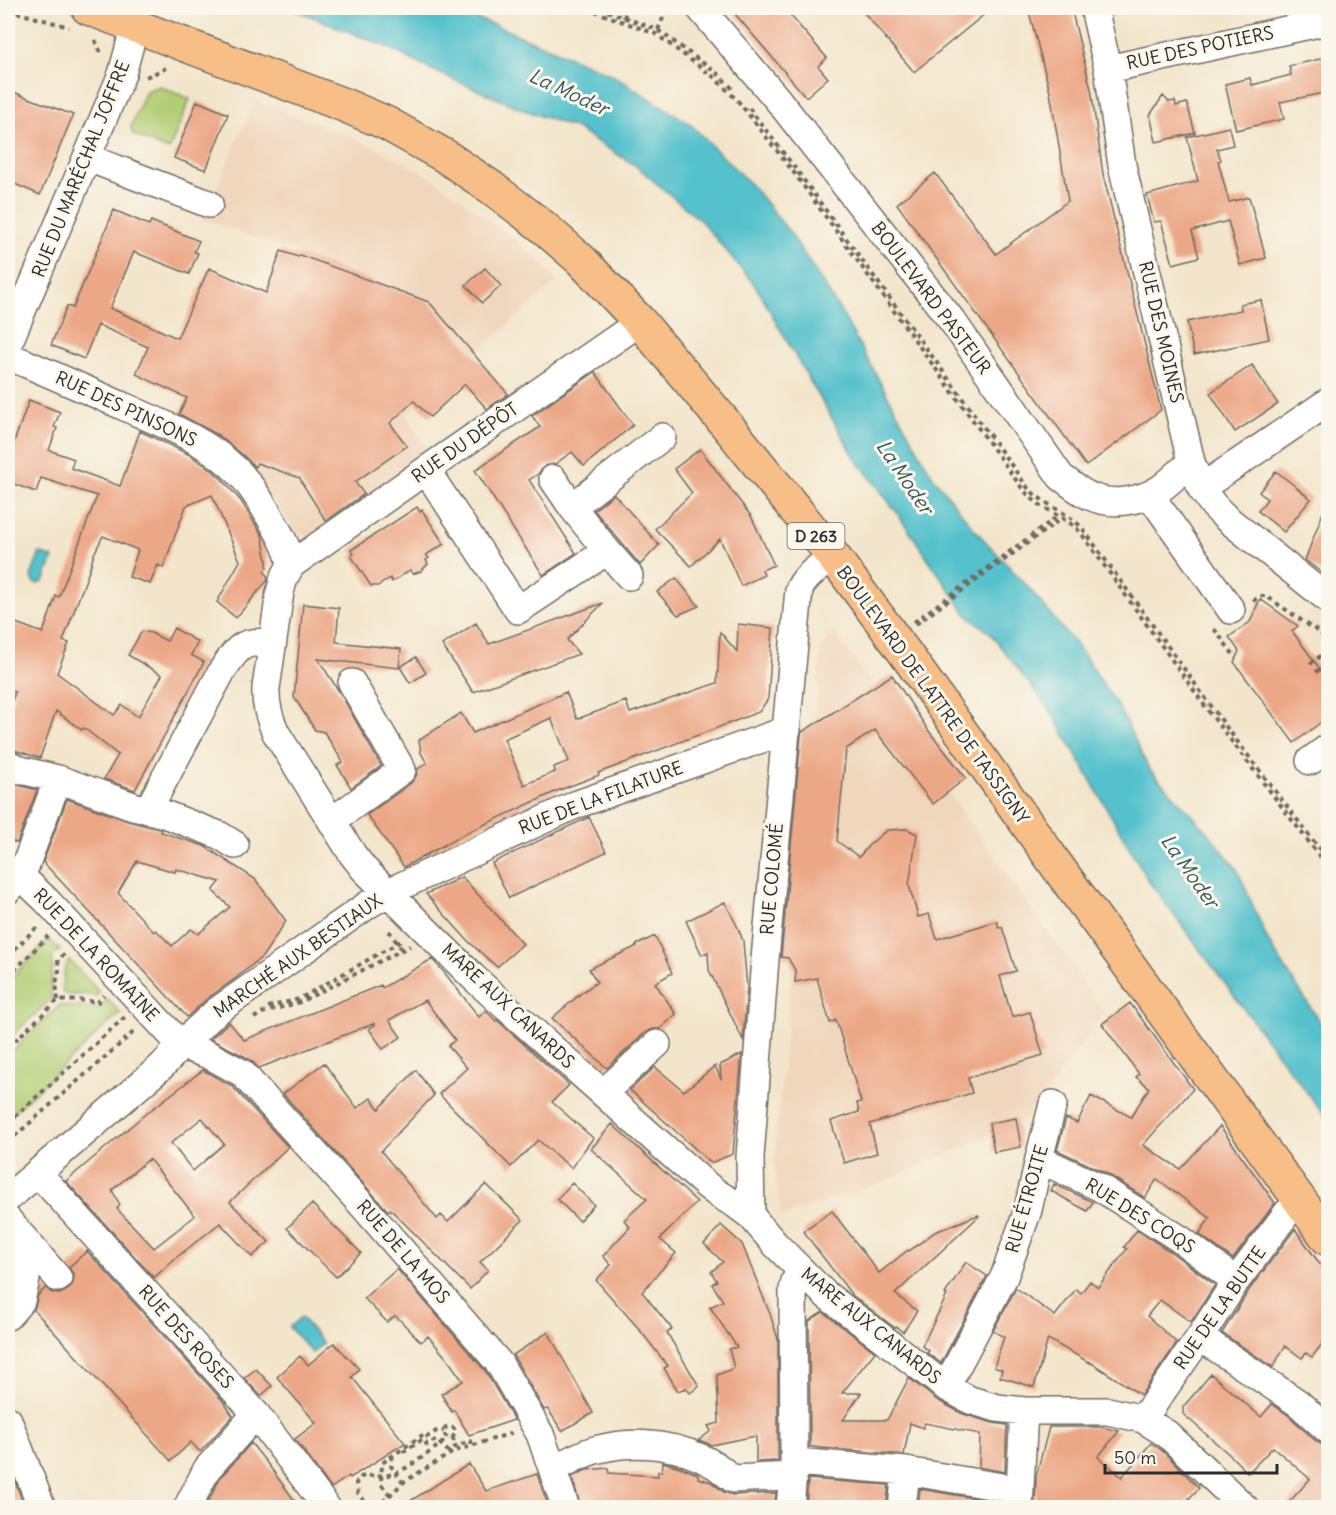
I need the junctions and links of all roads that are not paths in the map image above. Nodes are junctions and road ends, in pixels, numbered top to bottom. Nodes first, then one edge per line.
1 (700, 8) edge
2 (1094, 8) edge
3 (88, 17) edge
4 (137, 17) edge
5 (1329, 21) edge
6 (1108, 69) junction
7 (88, 158) junction
8 (209, 204) dead end
9 (640, 322) junction
10 (8, 344) edge
11 (8, 356) edge
12 (1329, 402) edge
13 (662, 437) dead end
14 (1191, 462) junction
15 (426, 470) junction
16 (553, 479) dead end
17 (1201, 488) junction
18 (1150, 495) junction
19 (572, 507) junction
20 (607, 551) junction
21 (832, 556) junction
22 (291, 565) junction
23 (630, 576) dead end
24 (1329, 599) edge
25 (1235, 612) road end
26 (272, 643) junction
27 (352, 683) dead end
28 (787, 730) junction
29 (9, 771) edge
30 (58, 779) junction
31 (148, 810) junction
32 (332, 821) junction
33 (235, 845) dead end
34 (12, 879) edge
35 (388, 893) junction
36 (657, 1044) dead end
37 (181, 1045) junction
38 (603, 1093) junction
39 (1053, 1104) dead end
40 (1039, 1159) junction
41 (38, 1173) junction
42 (8, 1198) edge
43 (1301, 1201) junction
44 (751, 1216) junction
45 (8, 1220) edge
46 (1329, 1239) edge
47 (8, 1243) edge
48 (801, 1271) junction
49 (58, 1278) dead end
50 (1236, 1281) junction
51 (8, 1316) edge
52 (1200, 1336) junction
53 (946, 1387) junction
54 (1024, 1411) junction
55 (256, 1414) junction
56 (1143, 1419) junction
57 (8, 1420) edge
58 (1329, 1430) edge
59 (553, 1469) junction
60 (793, 1469) junction
61 (906, 1471) junction
62 (1019, 1499) edge
63 (42, 1508) edge
64 (187, 1508) edge
65 (327, 1508) edge
66 (566, 1508) edge
67 (790, 1508) edge
68 (902, 1508) edge
69 (1245, 1508) edge

1 - 18 street, BOULEVARD PASTEUR
2 - 6 street, RUE DES MOINES
3 - 4 main road, BOULEVARD DE LATTRE DE TASSIGNY
4 - 7 street, RUE DU MARÉCHAL JOFFRE
4 - 9 main road, BOULEVARD DE LATTRE DE TASSIGNY / D 263
5 - 6 street, RUE DES POTIERS
6 - 14 street, RUE DES MOINES
7 - 8 street
7 - 10 street, RUE DU MARÉCHAL JOFFRE
9 - 15 street, RUE DU DÉPÔT
9 - 21 main road, BOULEVARD DE LATTRE DE TASSIGNY / D 263
11 - 22 street, RUE DES PINSONS
12 - 17 street
13 - 19 street
14 - 17 street, RUE DES MOINES
14 - 18 street, BOULEVARD PASTEUR
15 - 20 street
15 - 22 street, RUE DU DÉPÔT
16 - 19 street
17 - 24 street, RUE DES MOINES
18 - 25 street
19 - 20 street
20 - 23 street
21 - 28 street, RUE COLOMÉ
21 - 43 main road, BOULEVARD DE LATTRE DE TASSIGNY / D 263
22 - 26 street, MARCHÉ AUX BESTIAUX
26 - 31 street
26 - 32 street, MARCHÉ AUX BESTIAUX
27 - 32 street
28 - 35 street, RUE DE LA FILATURE
28 - 44 street, RUE COLOMÉ
29 - 30 street
30 - 31 street
30 - 34 street
31 - 33 street
32 - 35 street, MARCHÉ AUX BESTIAUX
34 - 37 street, RUE DE LA ROMAINE
35 - 37 street, MARCHÉ AUX BESTIAUX
35 - 38 street, MARE AUX CANARDS
36 - 38 street
37 - 41 street, MARCHÉ AUX BESTIAUX
37 - 59 street, RUE DE LA MOS
38 - 44 street, MARE AUX CANARDS
39 - 40 street, RUE ÉTROITE
40 - 50 street, RUE DES COQS
40 - 53 street, RUE ÉTROITE
41 - 42 street, MARCHÉ AUX BESTIAUX
41 - 55 street, RUE DES ROSES
43 - 46 main road, BOULEVARD DE LATTRE DE TASSIGNY / D 263
43 - 50 street, RUE DE LA BUTTE
44 - 48 street, MARE AUX CANARDS
45 - 49 street
47 - 51 street
48 - 53 street, MARE AUX CANARDS
48 - 60 street
50 - 52 street, RUE DE LA BUTTE
52 - 56 street, RUE DE LA BUTTE
52 - 58 street
53 - 54 street, MARE AUX CANARDS
54 - 56 street, MARE AUX CANARDS
54 - 62 street
55 - 64 street
55 - 65 street, RUE DES ROSES
56 - 69 street, MARE AUX CANARDS
57 - 63 street
59 - 60 street
59 - 66 street, RUE DE LA MOS
60 - 61 street
60 - 67 street
61 - 62 street
61 - 68 street

